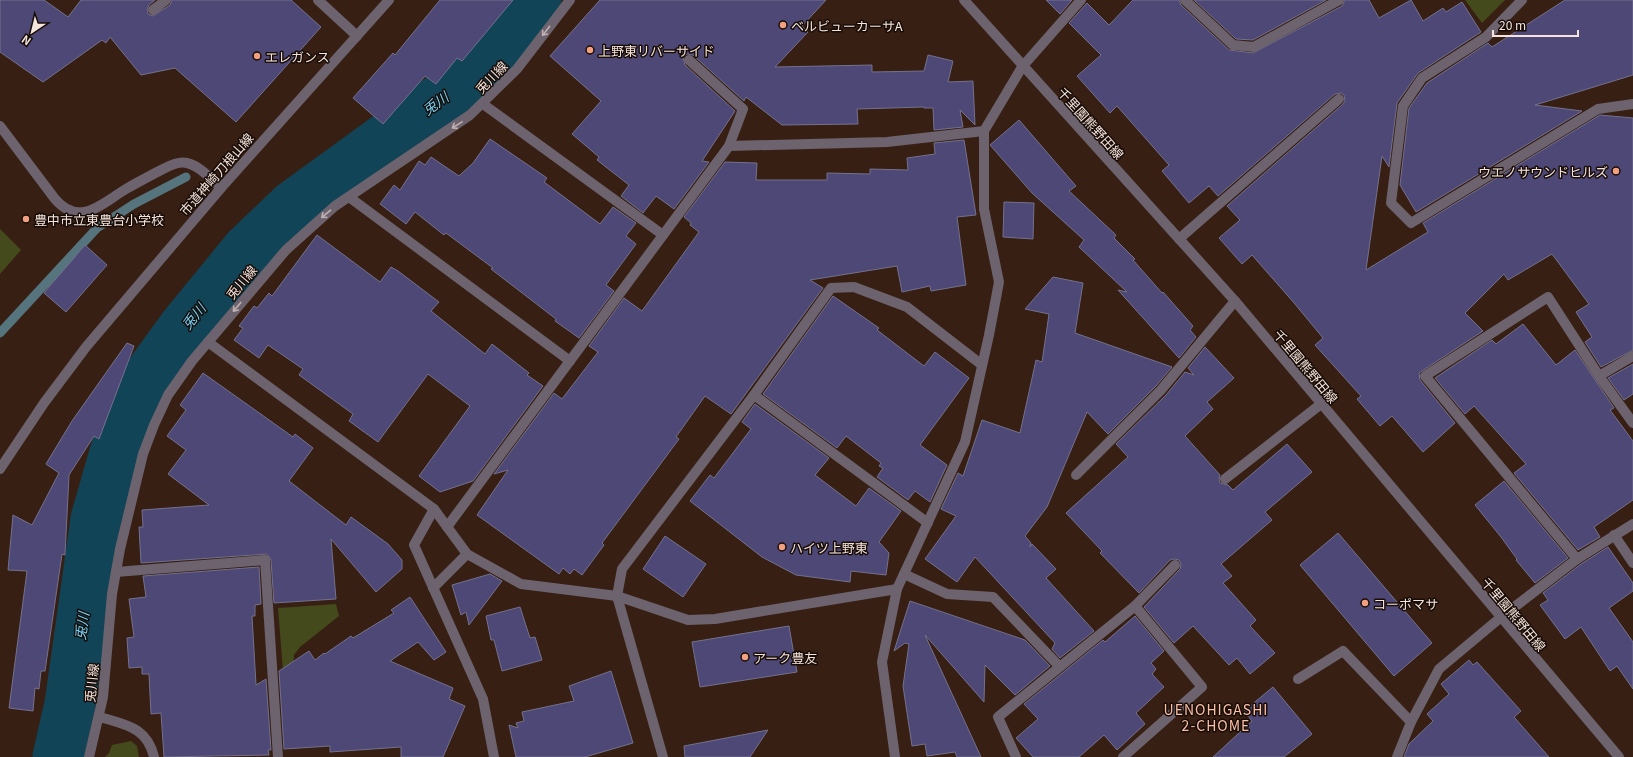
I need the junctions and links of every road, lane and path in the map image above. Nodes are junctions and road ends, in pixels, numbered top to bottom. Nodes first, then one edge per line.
1 (166, 0) edge
2 (318, 0) edge
3 (389, 0) edge
4 (570, 0) edge
5 (964, 0) edge
6 (1081, 0) edge
7 (1185, 0) edge
8 (1339, 0) edge
9 (1522, 0) edge
10 (153, 10) dead end
11 (357, 36) junction
12 (689, 60) dead end
13 (1022, 66) junction
14 (1339, 99) dead end
15 (483, 104) junction
16 (1633, 104) edge
17 (0, 126) edge
18 (984, 131) junction
19 (729, 146) junction
20 (221, 188) junction
21 (349, 197) junction
22 (663, 235) junction
23 (1179, 239) junction
24 (1234, 301) junction
25 (208, 342) junction
26 (1633, 356) edge
27 (570, 361) junction
28 (982, 365) junction
29 (1599, 376) junction
30 (754, 395) junction
31 (1321, 404) junction
32 (1633, 423) edge
33 (0, 469) edge
34 (1076, 475) dead end
35 (1225, 479) dead end
36 (434, 509) junction
37 (928, 523) junction
38 (1633, 524) edge
39 (447, 527) junction
40 (1614, 534) junction
41 (467, 554) junction
42 (1577, 559) junction
43 (1633, 563) edge
44 (1175, 565) dead end
45 (116, 572) junction
46 (904, 574) junction
47 (432, 588) junction
48 (897, 589) junction
49 (617, 596) junction
50 (1135, 606) junction
51 (1500, 618) junction
52 (1059, 666) junction
53 (1298, 679) dead end
54 (100, 717) junction
55 (1412, 722) junction
56 (90, 757) edge
57 (154, 757) edge
58 (278, 757) edge
59 (494, 757) edge
60 (663, 757) edge
61 (895, 757) edge
62 (1016, 757) edge
63 (1123, 757) edge
64 (1397, 757) edge
65 (1619, 757) edge

1 - 10 street
2 - 11 street
3 - 11 street, 市道神崎刀根山線
4 -> 15 street, 兎川線
5 - 13 street, 千里園熊野田線
6 - 13 street
7 - 8 street
9 - 16 street
11 - 20 street, 市道神崎刀根山線
12 - 19 street
13 - 18 street
13 - 23 street, 千里園熊野田線
14 - 23 street
15 -> 21 street, 兎川線
15 - 22 street
17 - 20 street
18 - 19 street
18 - 28 street
19 - 22 street
20 - 33 street, 市道神崎刀根山線
21 -> 25 street, 兎川線
21 - 27 street
22 - 27 street
23 - 24 street, 千里園熊野田線
24 - 31 street, 千里園熊野田線
24 - 34 street
25 - 36 street
25 - 45 street, 兎川線
26 - 29 street
27 - 39 street
28 - 30 street
28 - 37 street
29 - 32 street
29 - 42 street
30 - 37 street
30 - 49 street
31 - 35 street
31 - 51 street, 千里園熊野田線
36 - 39 street
36 - 47 street
37 - 46 street
38 - 40 street
39 - 41 street
40 - 42 street
40 - 43 street
41 - 47 street
41 - 49 street
42 - 51 street
44 - 50 street
45 - 54 street, 兎川線
45 - 58 street
46 - 48 street
46 - 52 street
47 - 59 street
48 - 49 street
48 - 61 street
49 - 60 street
50 - 52 street
50 - 63 street
51 - 55 street
51 - 65 street, 千里園熊野田線
52 - 62 street
53 - 55 street
54 - 56 street, 兎川線
54 - 57 street
55 - 64 street

